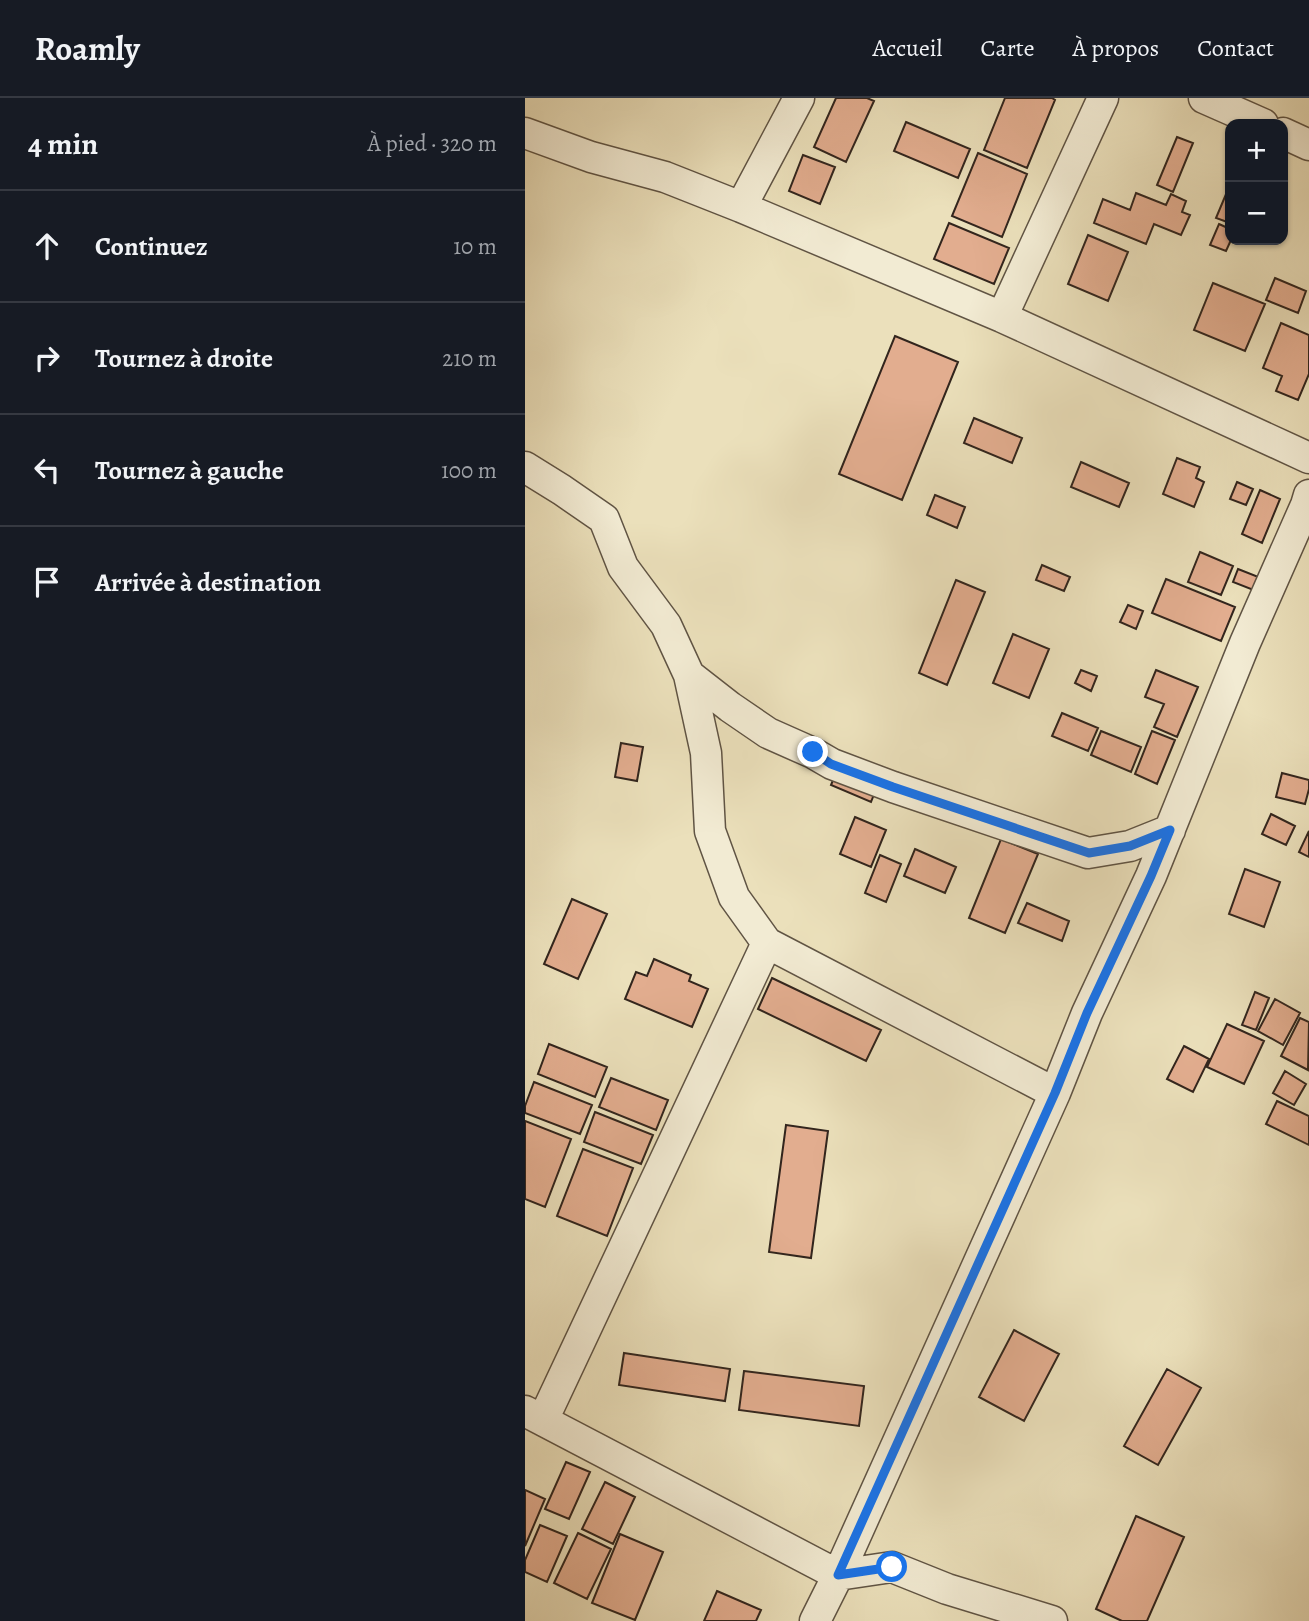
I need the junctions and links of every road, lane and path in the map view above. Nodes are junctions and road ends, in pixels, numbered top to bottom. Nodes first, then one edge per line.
1 (799, 98) edge
2 (1103, 98) edge
3 (1204, 98) edge
4 (1252, 119) edge
5 (525, 133) edge
6 (1288, 135) edge
7 (1309, 145) edge
8 (741, 206) junction
9 (1002, 317) junction
10 (1309, 458) edge
11 (525, 467) edge
12 (1308, 502) edge
13 (689, 676) junction
14 (1170, 830) junction
15 (767, 943) junction
16 (1055, 1093) junction
17 (534, 1415) edge
18 (838, 1575) junction
19 (814, 1621) edge
20 (1052, 1621) edge

1 - 8 street
2 - 9 street
3 - 4 street
5 - 8 street
6 - 7 street
8 - 9 street
9 - 10 street
11 - 13 street
12 - 14 street
13 - 14 street
13 - 15 street
14 - 16 street
15 - 16 street
15 - 17 street
16 - 18 street
17 - 18 street
18 - 19 street
18 - 20 street

